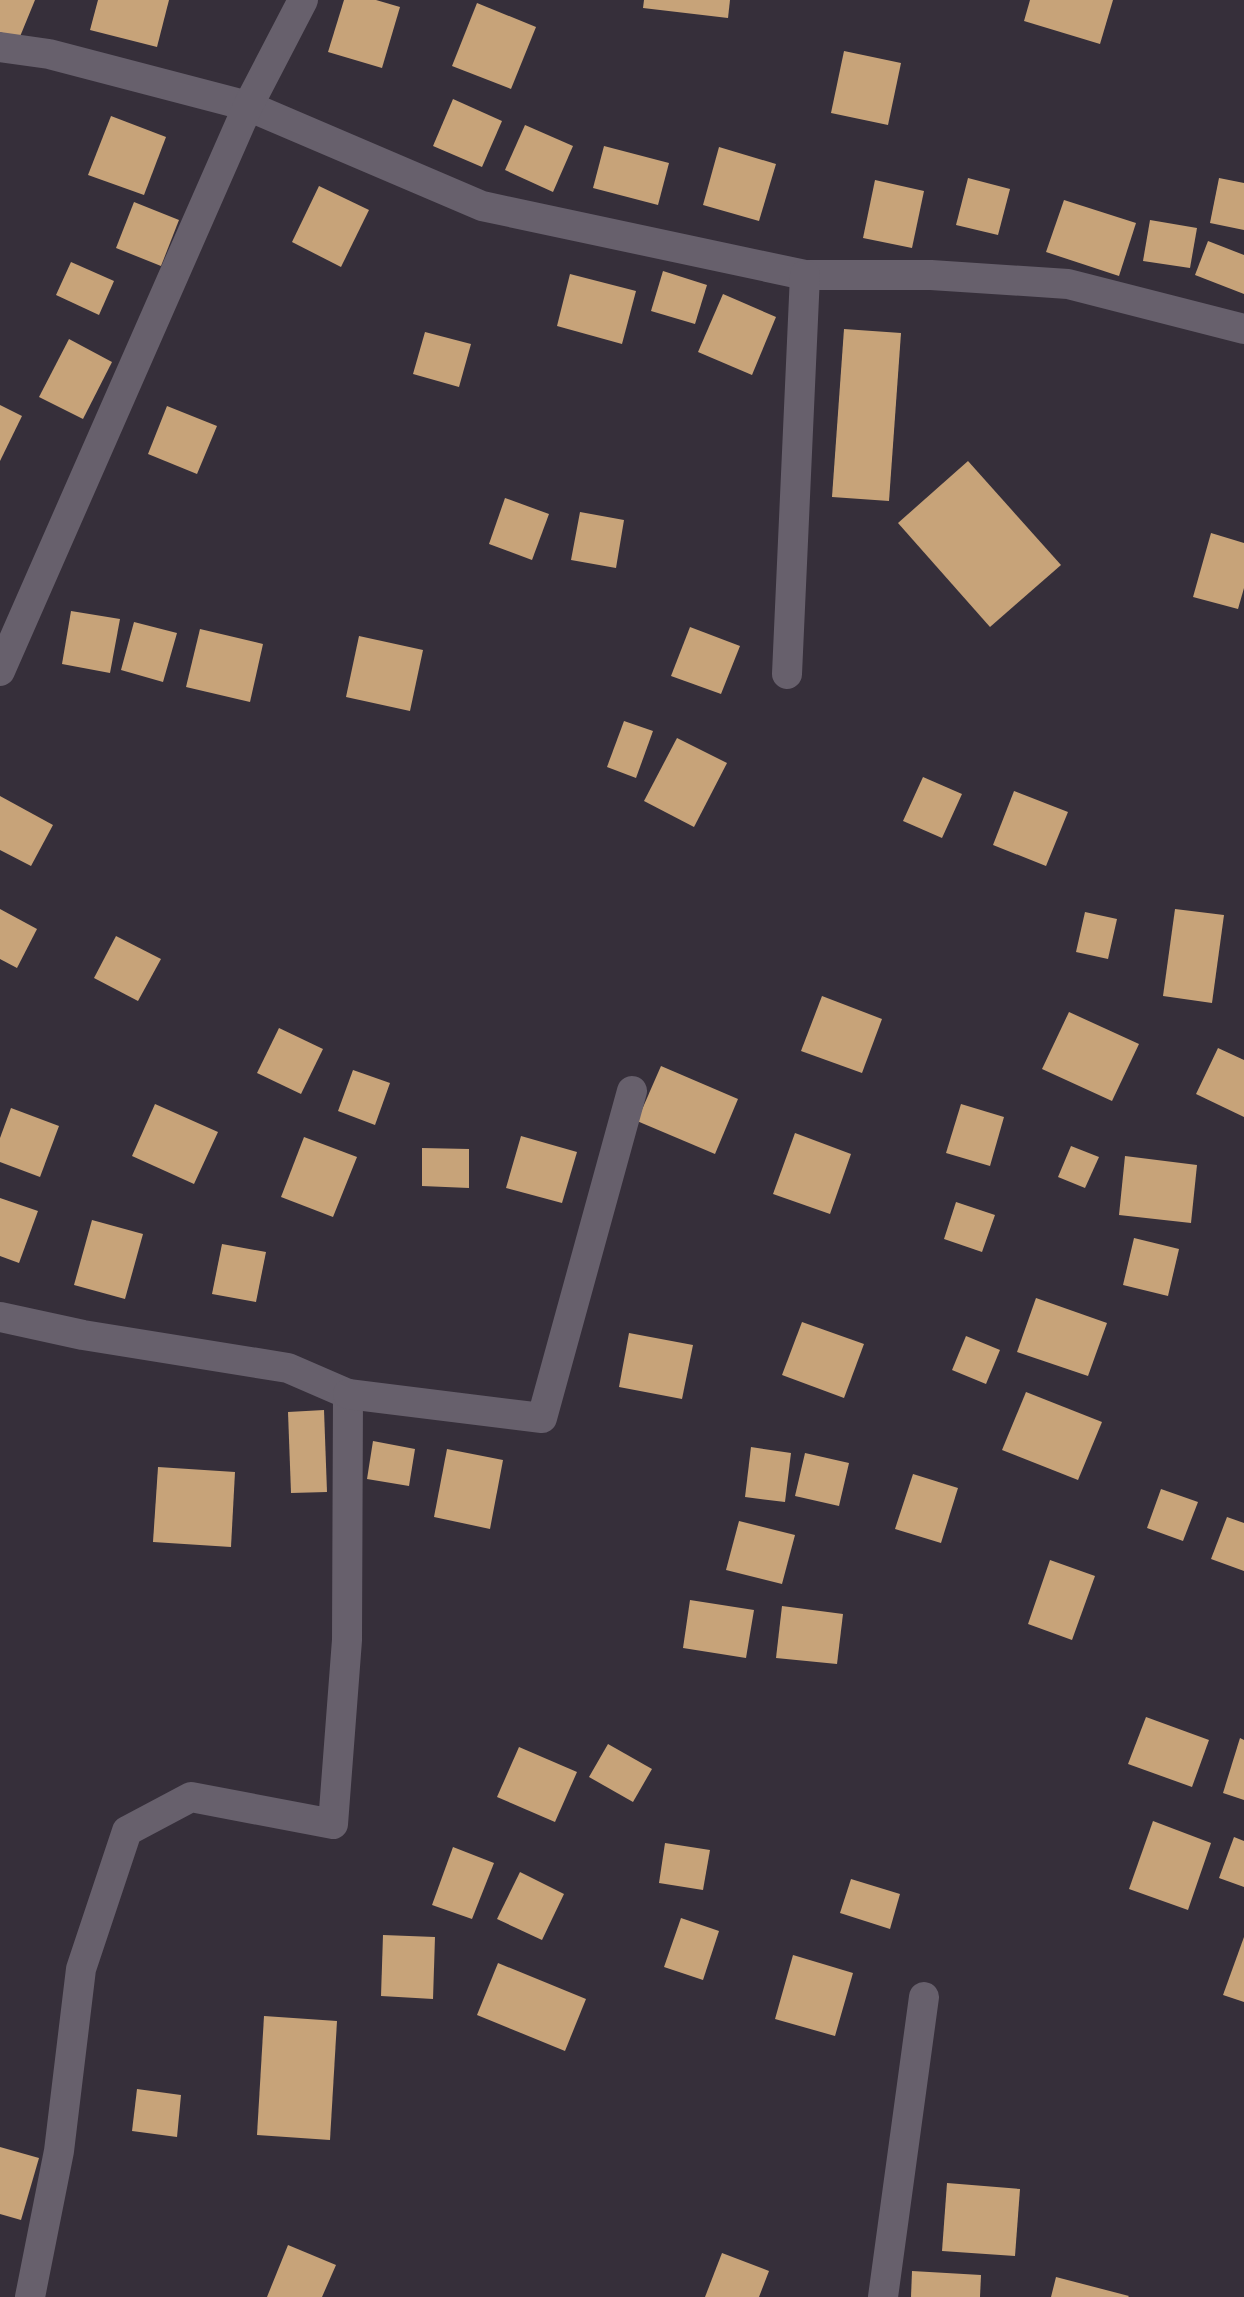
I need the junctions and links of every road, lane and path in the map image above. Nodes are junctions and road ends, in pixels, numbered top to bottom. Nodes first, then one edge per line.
1 (303, 0) edge
2 (0, 47) edge
3 (248, 106) junction
4 (805, 275) junction
5 (1244, 328) edge
6 (0, 670) edge
7 (788, 674) dead end
8 (632, 1091) dead end
9 (0, 1317) edge
10 (348, 1394) junction
11 (924, 1997) dead end
12 (30, 2297) edge
13 (882, 2297) edge

1 - 3 street
2 - 3 street
3 - 4 street
3 - 6 street
4 - 5 street
4 - 7 street
8 - 10 street
9 - 10 street
10 - 12 street
11 - 13 street

